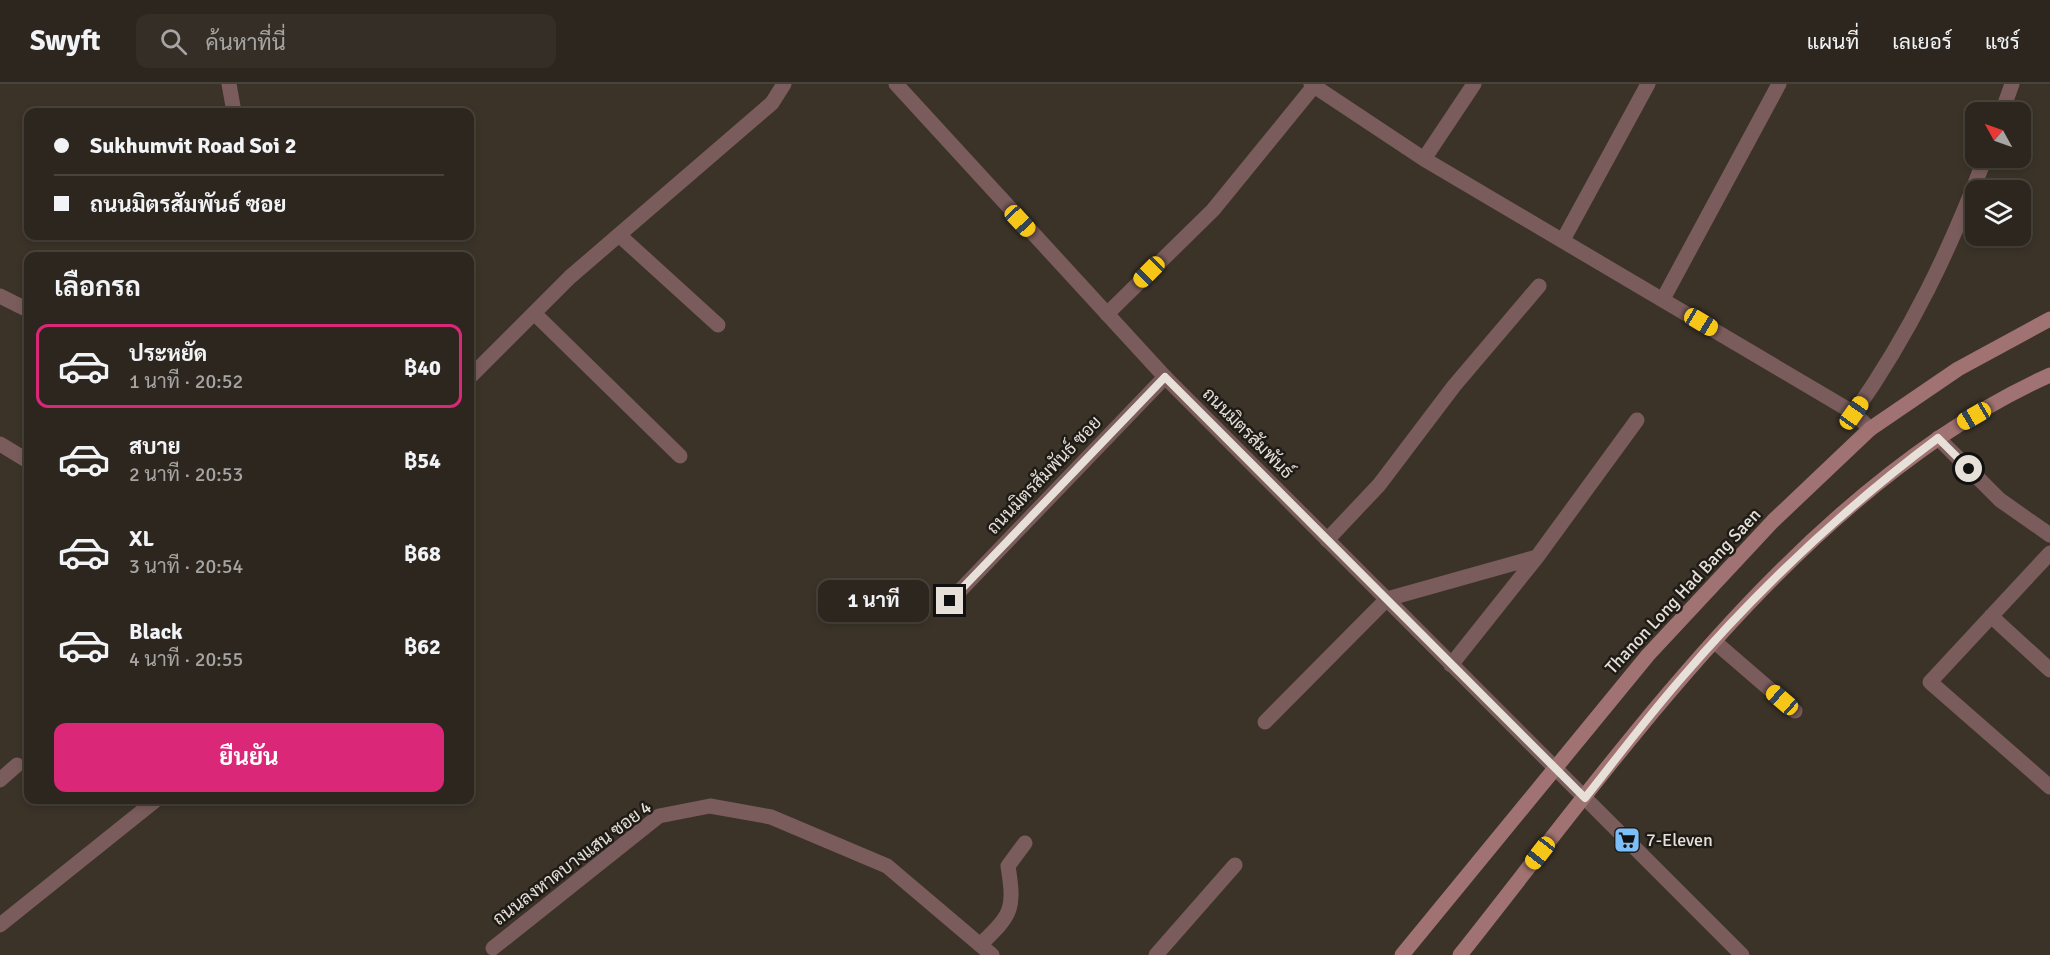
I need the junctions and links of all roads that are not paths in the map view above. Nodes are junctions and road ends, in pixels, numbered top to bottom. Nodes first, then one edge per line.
1 (229, 84) edge
2 (784, 84) edge
3 (896, 84) edge
4 (1474, 84) edge
5 (1648, 84) edge
6 (1779, 84) edge
7 (2012, 84) edge
8 (1313, 85) edge
9 (2005, 102) edge
10 (233, 108) edge
11 (1424, 159) junction
12 (1981, 168) edge
13 (619, 236) junction
14 (1563, 240) junction
15 (1539, 286) dead end
16 (0, 296) edge
17 (1663, 299) junction
18 (24, 308) edge
19 (535, 314) junction
20 (1107, 314) junction
21 (2050, 319) edge
22 (718, 325) dead end
23 (474, 374) edge
24 (2050, 375) edge
25 (1165, 377) junction
26 (1854, 413) junction
27 (1637, 420) dead end
28 (1869, 429) junction
29 (1938, 438) junction
30 (0, 444) edge
31 (680, 456) dead end
32 (24, 459) edge
33 (2050, 535) edge
34 (1327, 540) junction
35 (1537, 557) junction
36 (2047, 564) edge
37 (1387, 599) junction
38 (950, 601) dead end
39 (1991, 616) junction
40 (1715, 642) junction
41 (1451, 665) junction
42 (2050, 670) edge
43 (1795, 711) dead end
44 (1265, 722) dead end
45 (17, 765) dead end
46 (1554, 768) junction
47 (0, 780) edge
48 (2050, 787) edge
49 (1585, 798) junction
50 (151, 804) edge
51 (1025, 843) dead end
52 (1235, 865) dead end
53 (0, 925) edge
54 (493, 948) dead end
55 (986, 950) edge
56 (1156, 955) edge
57 (1402, 955) edge
58 (1460, 955) edge
59 (1742, 955) edge

1 - 10 street
2 - 13 street
3 - 20 street, ถนนมิตรสัมพันธ์
4 - 11 street
5 - 14 street
6 - 17 street
7 - 9 street
8 - 11 street
8 - 20 street
11 - 14 street
12 - 26 street
13 - 19 street
13 - 22 street
14 - 17 street
15 - 34 street
16 - 18 street
17 - 26 street
19 - 23 street
19 - 31 street
20 - 25 street, ถนนมิตรสัมพันธ์
21 - 28 main road, Thanon Long Had Bang Saen
24 - 29 main road
25 - 34 street, ถนนมิตรสัมพันธ์
25 - 38 street, ถนนมิตรสัมพันธ์ ซอย
26 - 28 street
27 - 35 street
28 - 46 main road, Thanon Long Had Bang Saen
29 - 33 street
29 - 40 main road
30 - 32 street
34 - 37 street, ถนนมิตรสัมพันธ์
35 - 37 street
35 - 41 street
36 - 39 street
37 - 41 street, ถนนมิตรสัมพันธ์
37 - 44 street
39 - 42 street
39 - 48 street
40 - 43 street
40 - 49 main road
41 - 46 street, ถนนมิตรสัมพันธ์
45 - 47 street
46 - 49 street, ถนนมิตรสัมพันธ์
46 - 57 main road, Thanon Long Had Bang Saen
49 - 58 main road
49 - 59 street, ถนนมิตรสัมพันธ์
50 - 53 street
51 - 55 street
52 - 56 street
54 - 55 street, ถนนลงหาดบางแสน ซอย 4

